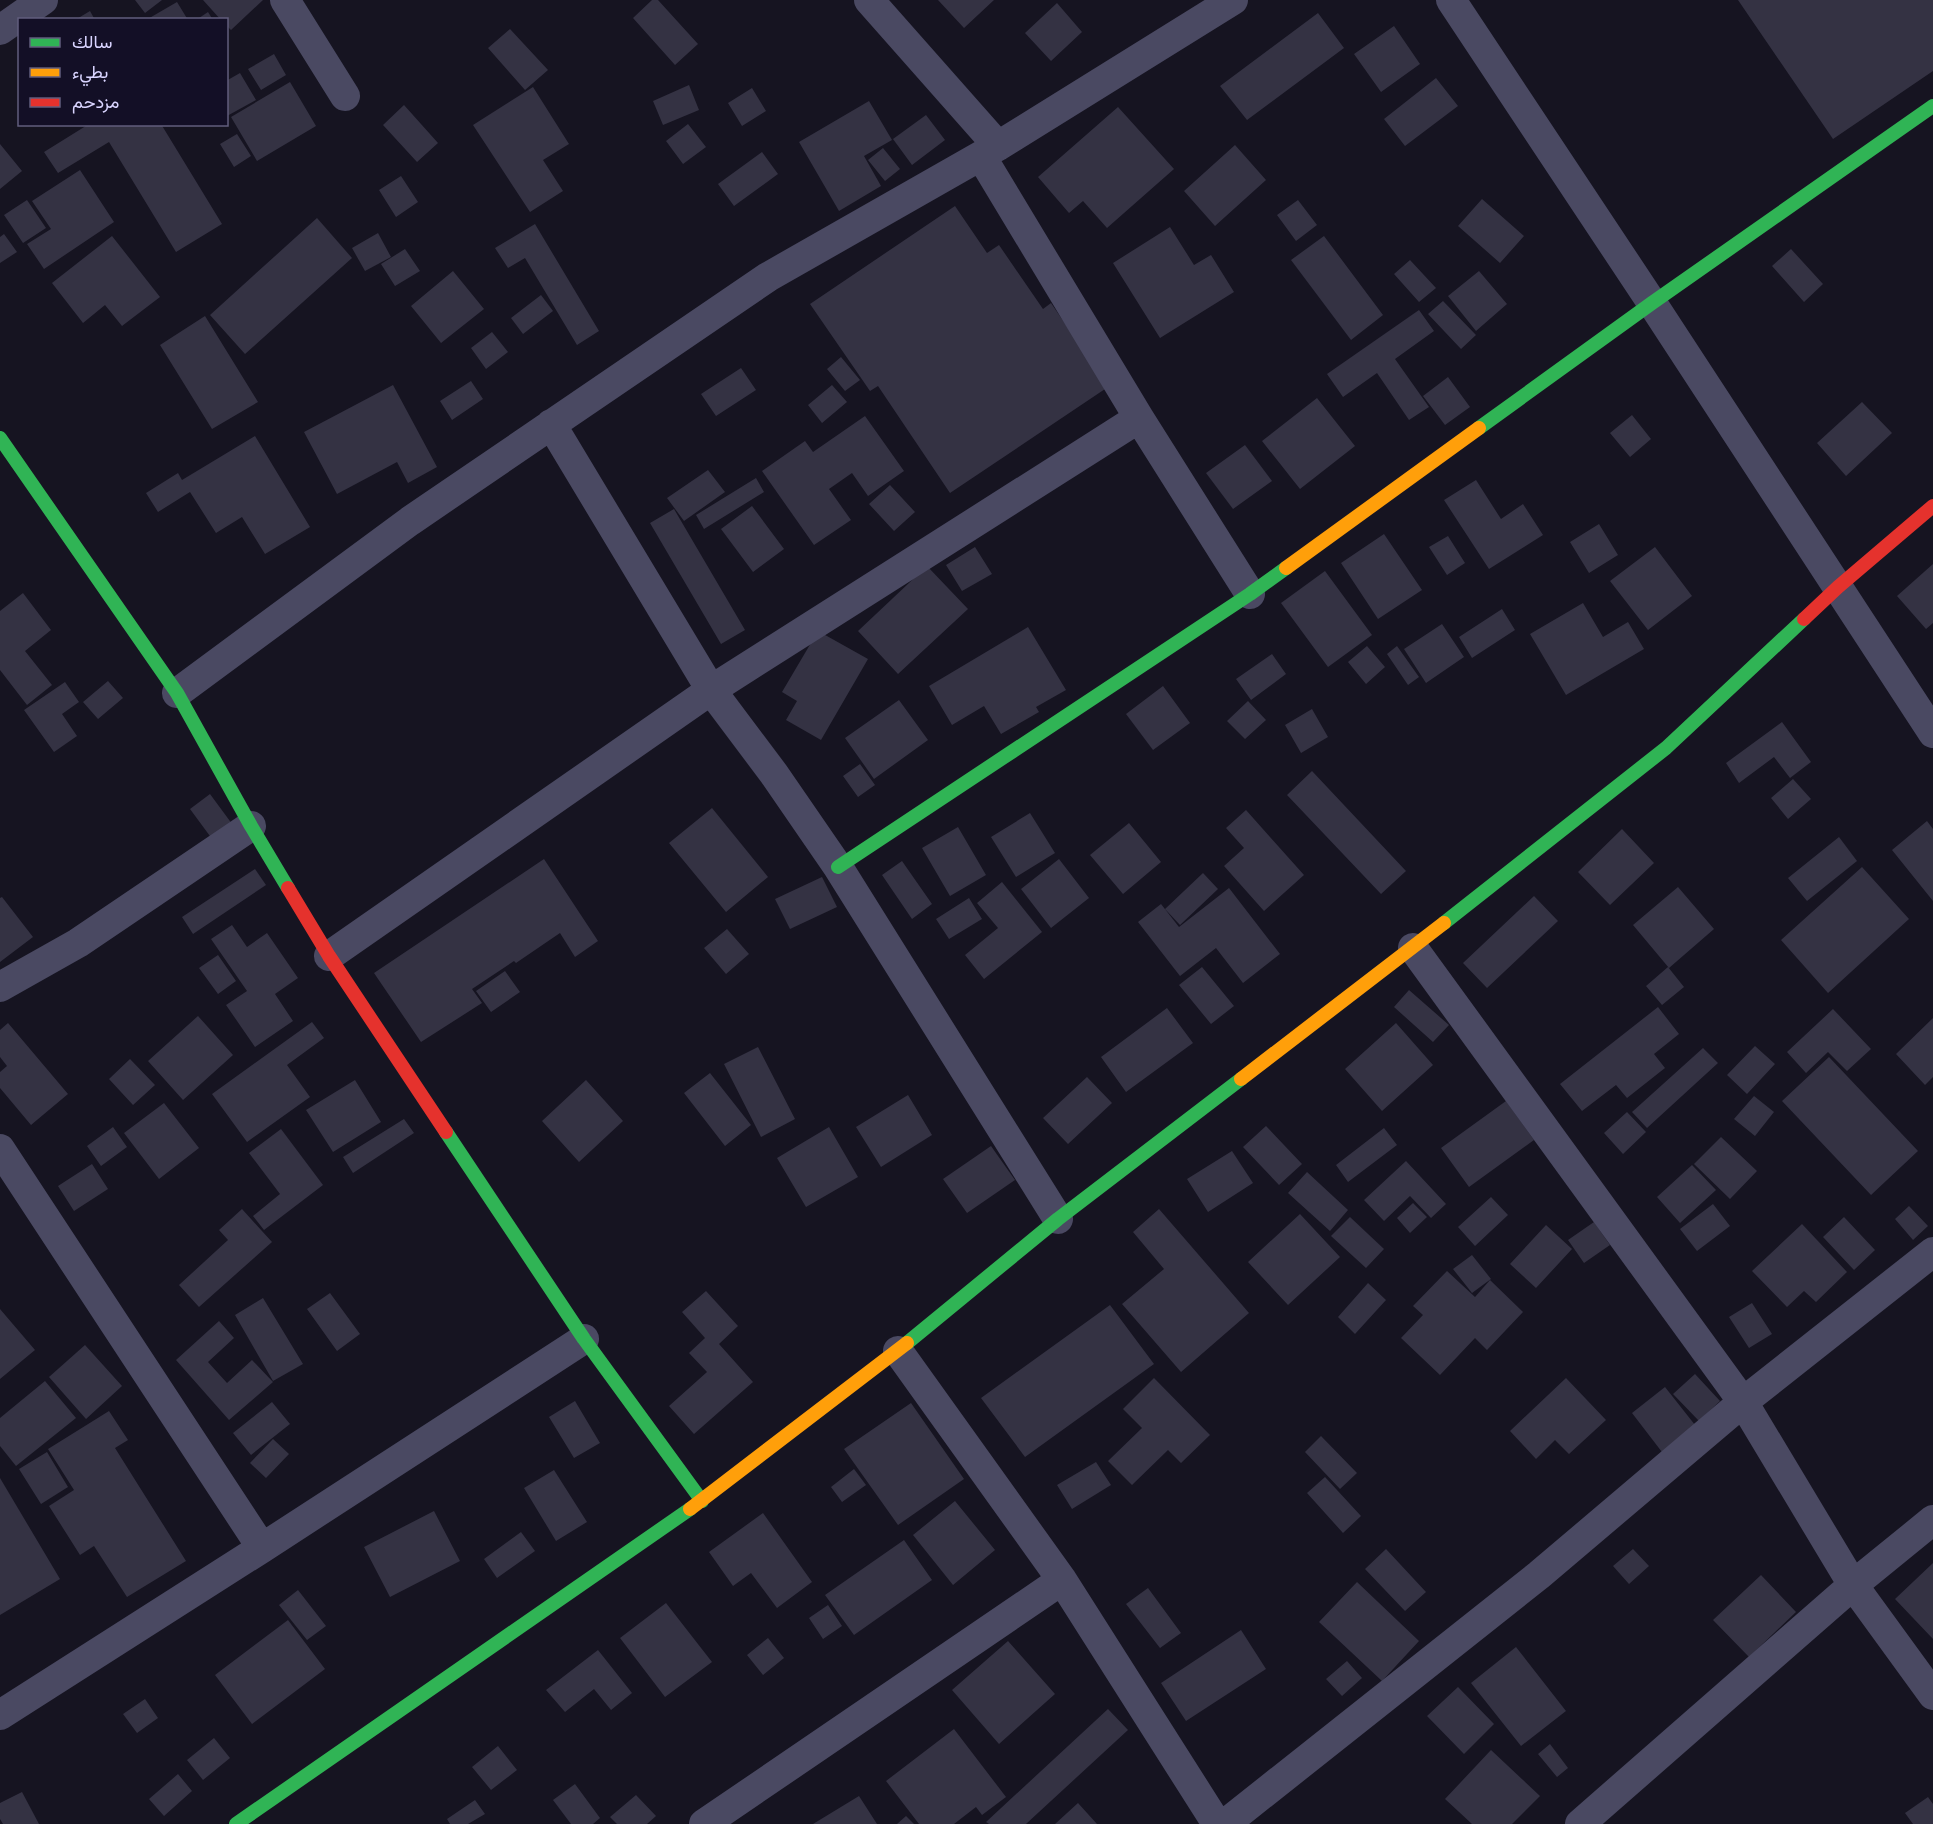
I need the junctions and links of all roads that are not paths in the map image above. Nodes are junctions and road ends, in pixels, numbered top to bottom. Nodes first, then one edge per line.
1 (43, 0) edge
2 (285, 0) edge
3 (869, 0) edge
4 (1233, 0) edge
5 (1451, 0) edge
6 (0, 30) edge
7 (345, 96) dead end
8 (1933, 106) edge
9 (990, 151) junction
10 (1652, 303) junction
11 (1139, 417) junction
12 (550, 424) junction
13 (0, 438) edge
14 (1933, 506) edge
15 (1838, 587) junction
16 (1250, 594) junction
17 (711, 690) junction
18 (177, 693) junction
19 (1933, 733) edge
20 (250, 826) junction
21 (838, 867) junction
22 (1413, 948) junction
23 (329, 956) junction
24 (0, 987) edge
25 (0, 1149) edge
26 (1058, 1219) junction
27 (1933, 1252) edge
28 (584, 1339) junction
29 (898, 1351) junction
30 (1743, 1402) junction
31 (702, 1501) junction
32 (1933, 1520) edge
33 (262, 1548) junction
34 (1062, 1580) junction
35 (1853, 1585) junction
36 (1933, 1695) edge
37 (0, 1715) edge
38 (236, 1824) edge
39 (704, 1824) edge
40 (1217, 1824) edge
41 (1226, 1824) edge
42 (1580, 1824) edge

1 - 6 street
2 - 7 street
3 - 9 street
4 - 9 street
5 - 10 street
8 - 10 street
9 - 11 street
9 - 12 street
10 - 15 street
10 - 16 street
11 - 16 street
11 - 17 street
12 - 17 street
12 - 18 street
13 - 18 street
14 - 15 street
15 - 19 street
15 - 22 street
16 - 21 street
17 - 21 street
17 - 23 street
18 - 20 street
20 - 23 street
20 - 24 street
21 - 26 street
22 - 26 street
22 - 30 street
23 - 28 street
25 - 33 street
26 - 29 street
27 - 30 street
28 - 31 street
28 - 33 street
29 - 31 street
29 - 34 street
30 - 35 street
30 - 41 street
31 - 38 street
32 - 35 street
33 - 37 street
34 - 39 street
34 - 40 street
35 - 36 street
35 - 42 street

